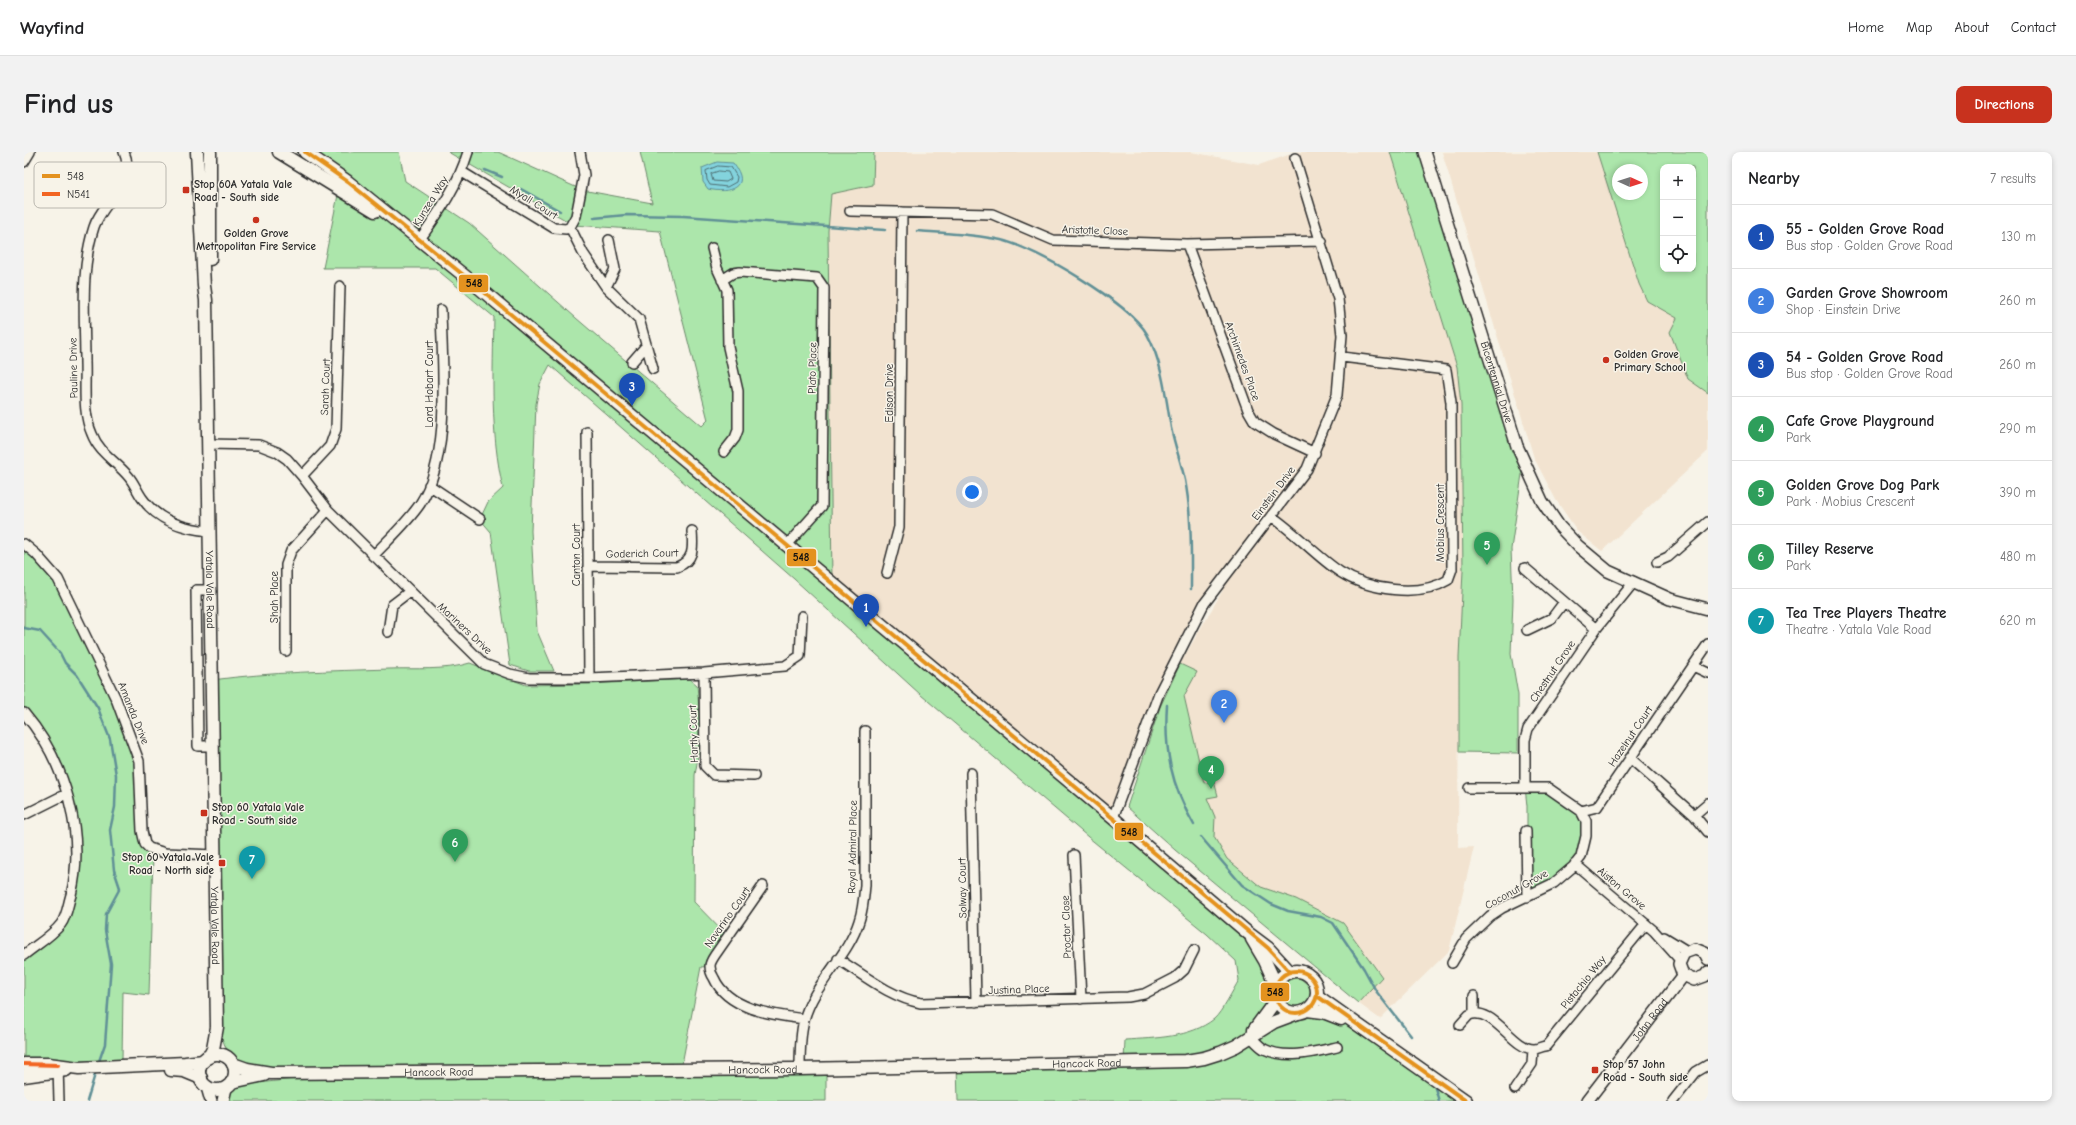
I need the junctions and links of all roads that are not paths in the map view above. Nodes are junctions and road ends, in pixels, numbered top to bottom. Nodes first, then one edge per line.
1 (30, 152) edge
2 (124, 152) edge
3 (210, 152) edge
4 (217, 152) edge
5 (279, 152) edge
6 (305, 152) edge
7 (468, 152) edge
8 (580, 152) edge
9 (1425, 152) edge
10 (1433, 152) edge
11 (197, 156) edge
12 (1295, 158) dead end
13 (24, 162) edge
14 (126, 162) edge
15 (462, 172) junction
16 (211, 173) junction
17 (104, 208) edge
18 (850, 211) dead end
19 (902, 212) junction
20 (570, 227) junction
21 (418, 238) junction
22 (608, 240) dead end
23 (1322, 241) junction
24 (1187, 244) junction
25 (712, 248) dead end
26 (722, 280) junction
27 (340, 286) dead end
28 (606, 287) junction
29 (206, 300) junction
30 (441, 310) dead end
31 (646, 346) junction
32 (1342, 357) junction
33 (632, 362) dead end
34 (653, 369) dead end
35 (587, 432) dead end
36 (208, 444) junction
37 (724, 452) dead end
38 (1315, 454) junction
39 (302, 476) junction
40 (429, 485) junction
41 (328, 510) junction
42 (1271, 516) junction
43 (480, 519) dead end
44 (1708, 522) edge
45 (210, 531) junction
46 (692, 531) dead end
47 (24, 544) edge
48 (787, 545) junction
49 (373, 556) junction
50 (1657, 562) dead end
51 (588, 566) junction
52 (1525, 568) dead end
53 (887, 573) dead end
54 (1623, 576) junction
55 (1634, 582) junction
56 (409, 592) junction
57 (1564, 602) junction
58 (1708, 609) edge
59 (802, 616) dead end
60 (1596, 629) junction
61 (1527, 630) dead end
62 (388, 632) dead end
63 (1708, 644) edge
64 (286, 651) dead end
65 (1693, 666) junction
66 (704, 673) junction
67 (1708, 673) edge
68 (589, 678) junction
69 (24, 713) edge
70 (865, 731) dead end
71 (1630, 758) junction
72 (972, 772) dead end
73 (754, 776) dead end
74 (1524, 787) junction
75 (1469, 788) dead end
76 (66, 794) junction
77 (1708, 803) edge
78 (1581, 811) junction
79 (24, 815) edge
80 (1694, 815) junction
81 (1113, 818) junction
82 (1526, 831) dead end
83 (1708, 832) edge
84 (1074, 854) dead end
85 (215, 855) junction
86 (1575, 864) junction
87 (763, 886) dead end
88 (1527, 897) junction
89 (1646, 924) junction
90 (1248, 933) junction
91 (1194, 950) dead end
92 (1707, 953) edge
93 (24, 955) edge
94 (1684, 956) junction
95 (838, 959) junction
96 (1452, 963) dead end
97 (1290, 972) junction
98 (1708, 973) edge
99 (1683, 976) junction
100 (1276, 985) junction
101 (1317, 996) junction
102 (1474, 996) dead end
103 (1081, 999) junction
104 (1276, 1000) junction
105 (976, 1002) junction
106 (1302, 1012) junction
107 (1474, 1013) junction
108 (804, 1019) junction
109 (1357, 1025) junction
110 (1460, 1025) dead end
111 (217, 1027) junction
112 (1250, 1036) junction
113 (1337, 1046) dead end
114 (1533, 1049) junction
115 (206, 1059) junction
116 (231, 1061) junction
117 (24, 1064) edge
118 (1708, 1065) edge
119 (140, 1066) junction
120 (58, 1068) junction
121 (800, 1069) junction
122 (271, 1073) junction
123 (24, 1076) edge
124 (204, 1083) junction
125 (229, 1085) junction
126 (1515, 1089) dead end
127 (59, 1101) edge
128 (211, 1101) edge
129 (223, 1101) edge
130 (1466, 1101) edge
131 (1587, 1101) edge
132 (1673, 1101) edge

1 - 13 street
2 - 14 street, Pauline Drive
3 - 16 main road
4 - 16 main road
5 - 21 main road
6 - 21 main road
7 - 15 street, Kunzea Way
8 - 20 street, Myall Court
9 - 54 street, Bicentennial Drive
10 - 54 street, Bicentennial Drive
11 - 29 main road, Yatala Vale Road
12 - 23 street, Einstein Drive
15 - 20 street, Myall Court
15 - 21 street, Kunzea Way
16 - 29 main road
17 - 45 street, Pauline Drive
18 - 19 street, Aristotle Close
19 - 24 street, Aristotle Close
19 - 53 street, Edison Drive
20 - 28 street
21 - 48 main road
22 - 28 street
23 - 24 street, Aristotle Close
23 - 32 street, Einstein Drive
24 - 38 street, Archimedes Place
25 - 26 street
26 - 37 street
26 - 48 street, Plato Place
27 - 39 street, Sarah Court
28 - 31 street
29 - 36 main road, Yatala Vale Road
30 - 40 street, Lord Hobart Court
31 - 33 street
31 - 34 street
32 - 38 street, Einstein Drive
32 - 42 street, Mobius Crescent
35 - 51 street, Canton Court
36 - 39 street, Mariners Drive
36 - 45 main road, Yatala Vale Road
38 - 42 street, Einstein Drive
39 - 41 street, Mariners Drive
40 - 43 street
40 - 49 street, Lord Hobart Court
41 - 49 street, Mariners Drive
41 - 64 street, Shah Place
42 - 81 street, Einstein Drive
44 - 50 street
45 - 85 main road, Yatala Vale Road
46 - 51 street, Goderich Court
47 - 85 street, Amanda Drive
48 - 81 main road
49 - 56 street, Mariners Drive
51 - 68 street, Canton Court
52 - 57 street
54 - 55 street, Bicentennial Drive
55 - 58 street, Bicentennial Drive
55 - 60 street, Chestnut Grove
56 - 62 street
56 - 68 street, Mariners Drive
57 - 60 street
57 - 61 street
59 - 66 street, Mariners Drive
60 - 74 street, Chestnut Grove
63 - 65 street, Hazelnut Court
65 - 67 street
65 - 71 street, Hazelnut Court
66 - 68 street, Mariners Drive
66 - 73 street, Hartly Court
69 - 76 street
70 - 95 street, Royal Admiral Place
71 - 78 street, Hazelnut Court
71 - 80 street
72 - 105 street, Solway Court
74 - 75 street
74 - 78 street
76 - 79 street
76 - 93 street
77 - 80 street
78 - 86 street, Coconut Grove
80 - 83 street
81 - 90 main road
82 - 88 street
84 - 103 street, Proctor Close
85 - 111 main road, Yatala Vale Road
86 - 88 street, Coconut Grove
86 - 89 street, Aiston Grove
87 - 108 street, Navarino Court
88 - 96 street, Coconut Grove
89 - 94 street, Aiston Grove
89 - 114 street, Pistachio Way
90 - 97 main road
90 - 100 main road
91 - 103 street, Justina Place
92 - 94 street
94 - 99 street
95 - 105 street, Justina Place
95 - 108 street, Royal Admiral Place
97 - 100 main road
97 - 101 main road
98 - 99 street
99 - 131 street, John Road
100 - 104 main road
101 - 106 main road
101 - 109 main road
102 - 107 street
103 - 105 street, Justina Place
104 - 106 main road
104 - 112 main road, Hancock Road
106 - 109 main road
106 - 112 main road, Hancock Road
107 - 110 street
107 - 114 street
108 - 121 street, Royal Admiral Place
109 - 130 main road
111 - 115 main road, Yatala Vale Road
111 - 116 main road, Yatala Vale Road
112 - 113 street
112 - 121 main road, Hancock Road
114 - 126 street
115 - 116 main road
115 - 119 main road
115 - 124 main road
116 - 122 main road, Hancock Road
116 - 125 main road
117 - 120 main road
118 - 132 street
119 - 120 main road
119 - 124 main road
120 - 123 main road
120 - 127 street
121 - 122 main road, Hancock Road
122 - 125 main road, Hancock Road
124 - 125 main road
124 - 128 street
125 - 129 street

